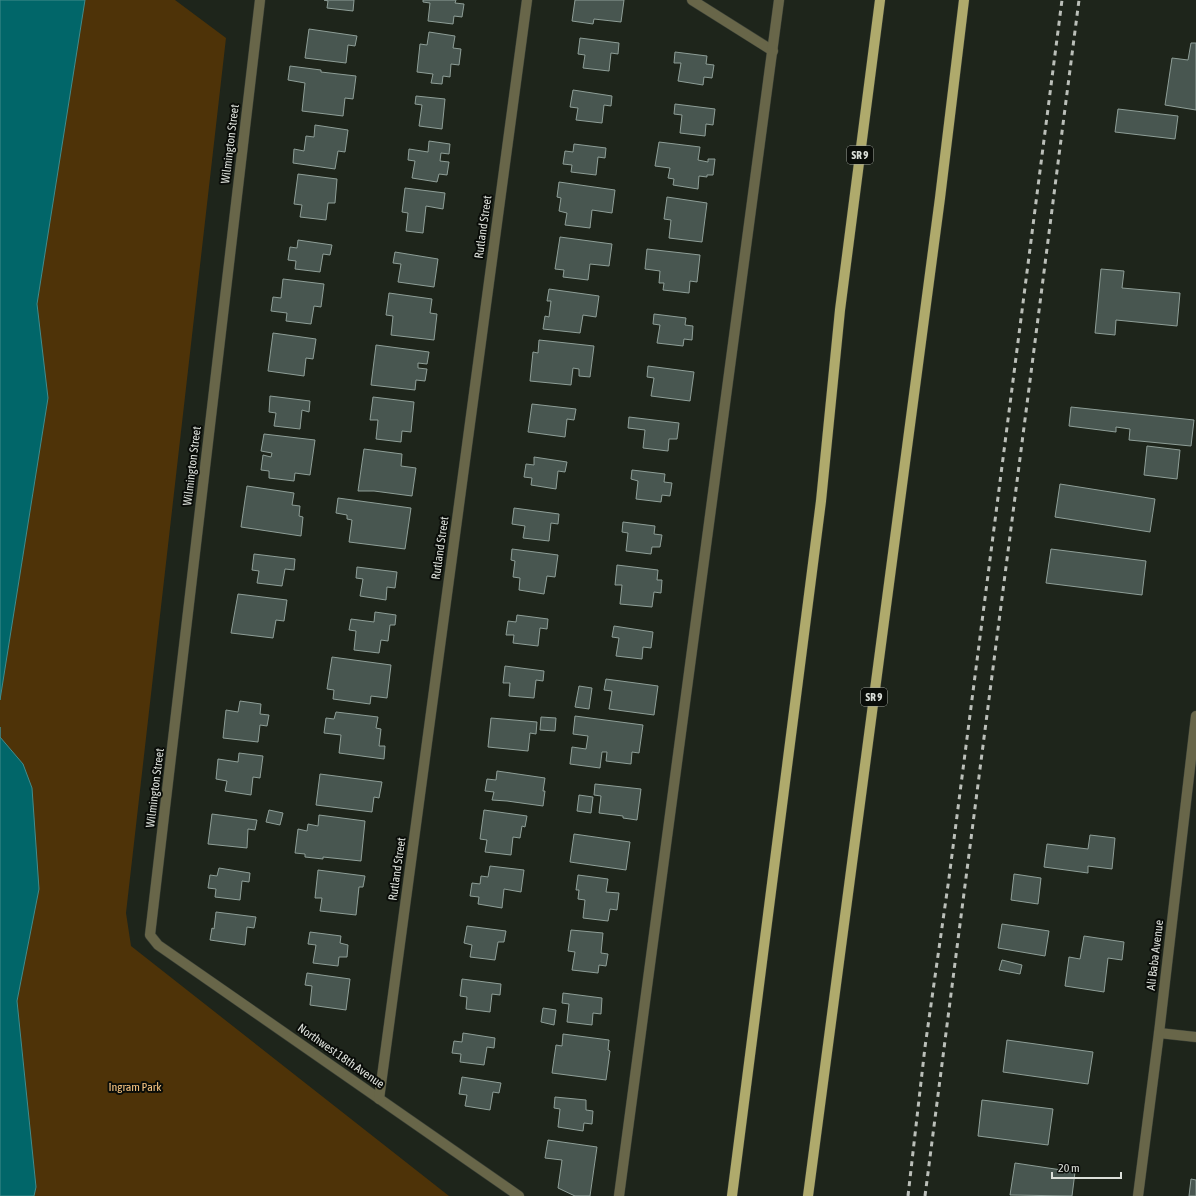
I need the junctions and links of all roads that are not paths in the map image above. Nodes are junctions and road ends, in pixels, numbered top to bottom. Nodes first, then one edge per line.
1 (260, 0) edge
2 (527, 0) edge
3 (692, 0) edge
4 (779, 0) edge
5 (880, 0) edge
6 (964, 0) edge
7 (772, 51) junction
8 (1196, 716) edge
9 (150, 936) joint
10 (1159, 1033) junction
11 (1196, 1037) edge
12 (379, 1099) junction
13 (519, 1196) edge
14 (619, 1196) edge
15 (732, 1196) edge
16 (808, 1196) edge
17 (1138, 1196) edge

1 - 9 street, Wilmington Street
2 - 12 street, Rutland Street
3 - 7 street
4 - 7 street
5 - 15 main road, SR 9
6 - 16 main road, SR 9
7 - 14 street
8 - 10 street, Ali Baba Avenue
9 - 12 street, Northwest 18th Avenue
10 - 11 street
10 - 17 street, Ali Baba Avenue
12 - 13 street, Northwest 18th Avenue

